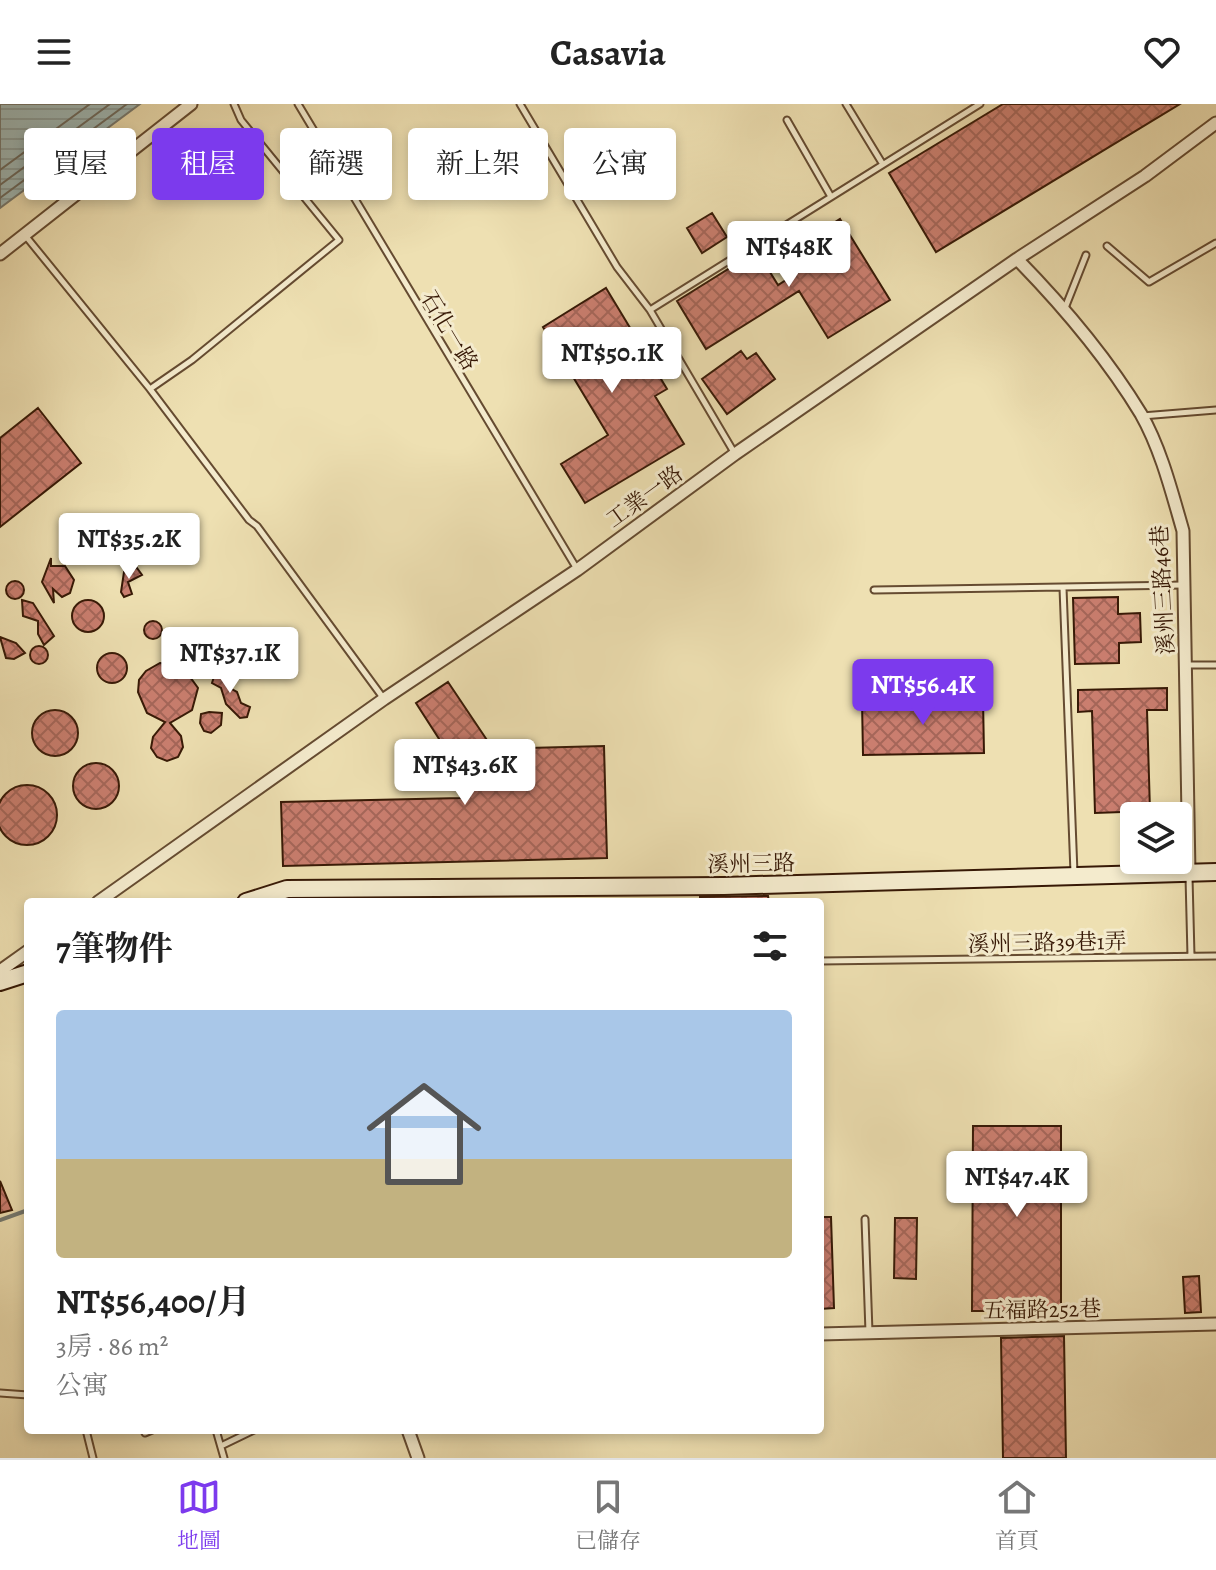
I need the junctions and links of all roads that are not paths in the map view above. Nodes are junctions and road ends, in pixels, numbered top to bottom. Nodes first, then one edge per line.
1 (191, 104) edge
2 (234, 104) edge
3 (298, 104) edge
4 (520, 104) edge
5 (846, 104) edge
6 (980, 104) edge
7 (787, 120) dead end
8 (1216, 123) edge
9 (882, 163) junction
10 (564, 176) edge
11 (830, 195) junction
12 (578, 200) edge
13 (23, 233) junction
14 (1216, 243) edge
15 (1107, 246) dead end
16 (0, 254) edge
17 (1086, 255) dead end
18 (1017, 259) junction
19 (1065, 308) junction
20 (650, 310) junction
21 (150, 389) junction
22 (1216, 410) edge
23 (1142, 416) junction
24 (735, 454) junction
25 (577, 570) junction
26 (1183, 585) junction
27 (1063, 588) junction
28 (874, 590) dead end
29 (1185, 665) junction
30 (1216, 665) edge
31 (384, 699) junction
32 (1188, 802) edge
33 (1216, 872) edge
34 (1192, 873) edge
35 (1166, 874) edge
36 (1189, 874) edge
37 (1074, 878) junction
38 (286, 896) edge
39 (104, 898) edge
40 (24, 954) edge
41 (1191, 956) junction
42 (1216, 956) edge
43 (824, 961) edge
44 (0, 971) edge
45 (24, 974) edge
46 (0, 982) edge
47 (865, 1219) dead end
48 (1216, 1324) edge
49 (869, 1333) junction
50 (824, 1334) edge
51 (0, 1393) edge
52 (24, 1395) edge
53 (87, 1434) edge
54 (217, 1434) edge
55 (246, 1434) edge
56 (409, 1434) edge
57 (221, 1446) junction
58 (93, 1458) edge
59 (224, 1458) edge
60 (418, 1458) edge

1 - 13 street
2 - 21 lane
3 - 25 lane, 石化一路
4 - 10 lane
5 - 9 lane
6 - 9 lane
7 - 11 lane
8 - 18 street, 工業一路
9 - 11 lane
11 - 20 lane
12 - 20 lane
13 - 16 street
13 - 21 lane
14 - 15 lane
17 - 19 lane
18 - 19 street, 溪州三路46巷
18 - 24 street, 工業一路
19 - 23 street, 溪州三路46巷
20 - 24 lane
21 - 31 lane
22 - 23 lane
23 - 26 street, 溪州三路46巷
24 - 25 street, 工業一路
25 - 31 street, 工業一路
26 - 27 lane
26 - 29 street, 溪州三路46巷
27 - 28 lane
27 - 37 lane
29 - 30 lane
29 - 32 street, 溪州三路46巷
31 - 39 street, 工業一路
33 - 34 street, 溪州三路
35 - 37 street, 溪州三路
36 - 41 lane
37 - 38 street, 溪州三路
40 - 44 street
41 - 42 lane, 溪州三路39巷1弄
41 - 43 lane, 溪州三路39巷1弄
45 - 46 street
47 - 49 lane
48 - 49 street, 五福路252巷
49 - 50 street, 五福路252巷
51 - 52 lane
53 - 58 lane
54 - 57 lane
55 - 57 lane
56 - 60 street
57 - 59 lane

